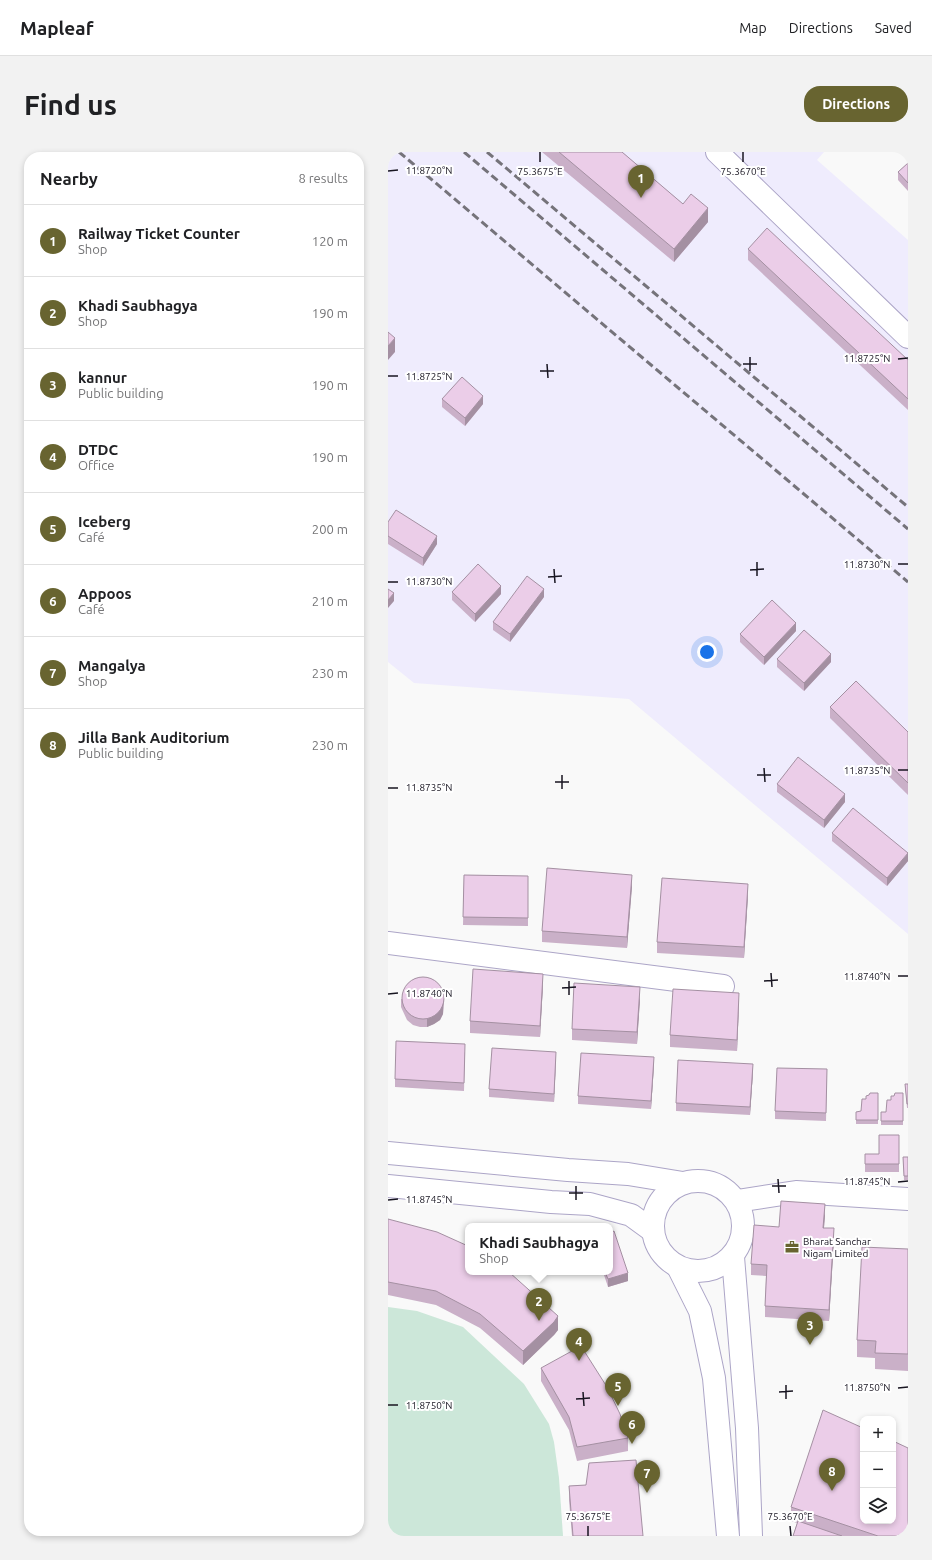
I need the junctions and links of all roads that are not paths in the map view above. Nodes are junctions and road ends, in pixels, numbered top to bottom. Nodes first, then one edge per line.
1 (717, 152) edge
2 (908, 337) edge
3 (388, 943) edge
4 (723, 986) dead end
5 (388, 1153) edge
6 (683, 1183) junction
7 (388, 1186) edge
8 (908, 1199) edge
9 (737, 1201) junction
10 (653, 1231) junction
11 (733, 1257) junction
12 (678, 1267) junction
13 (728, 1536) edge
14 (751, 1536) edge

1 - 2 street
3 - 4 street
5 - 6 street
6 - 9 street
6 - 10 street
7 - 10 street
8 - 9 street
9 - 11 street
10 - 12 street
11 - 12 street
11 - 14 street
12 - 13 street

